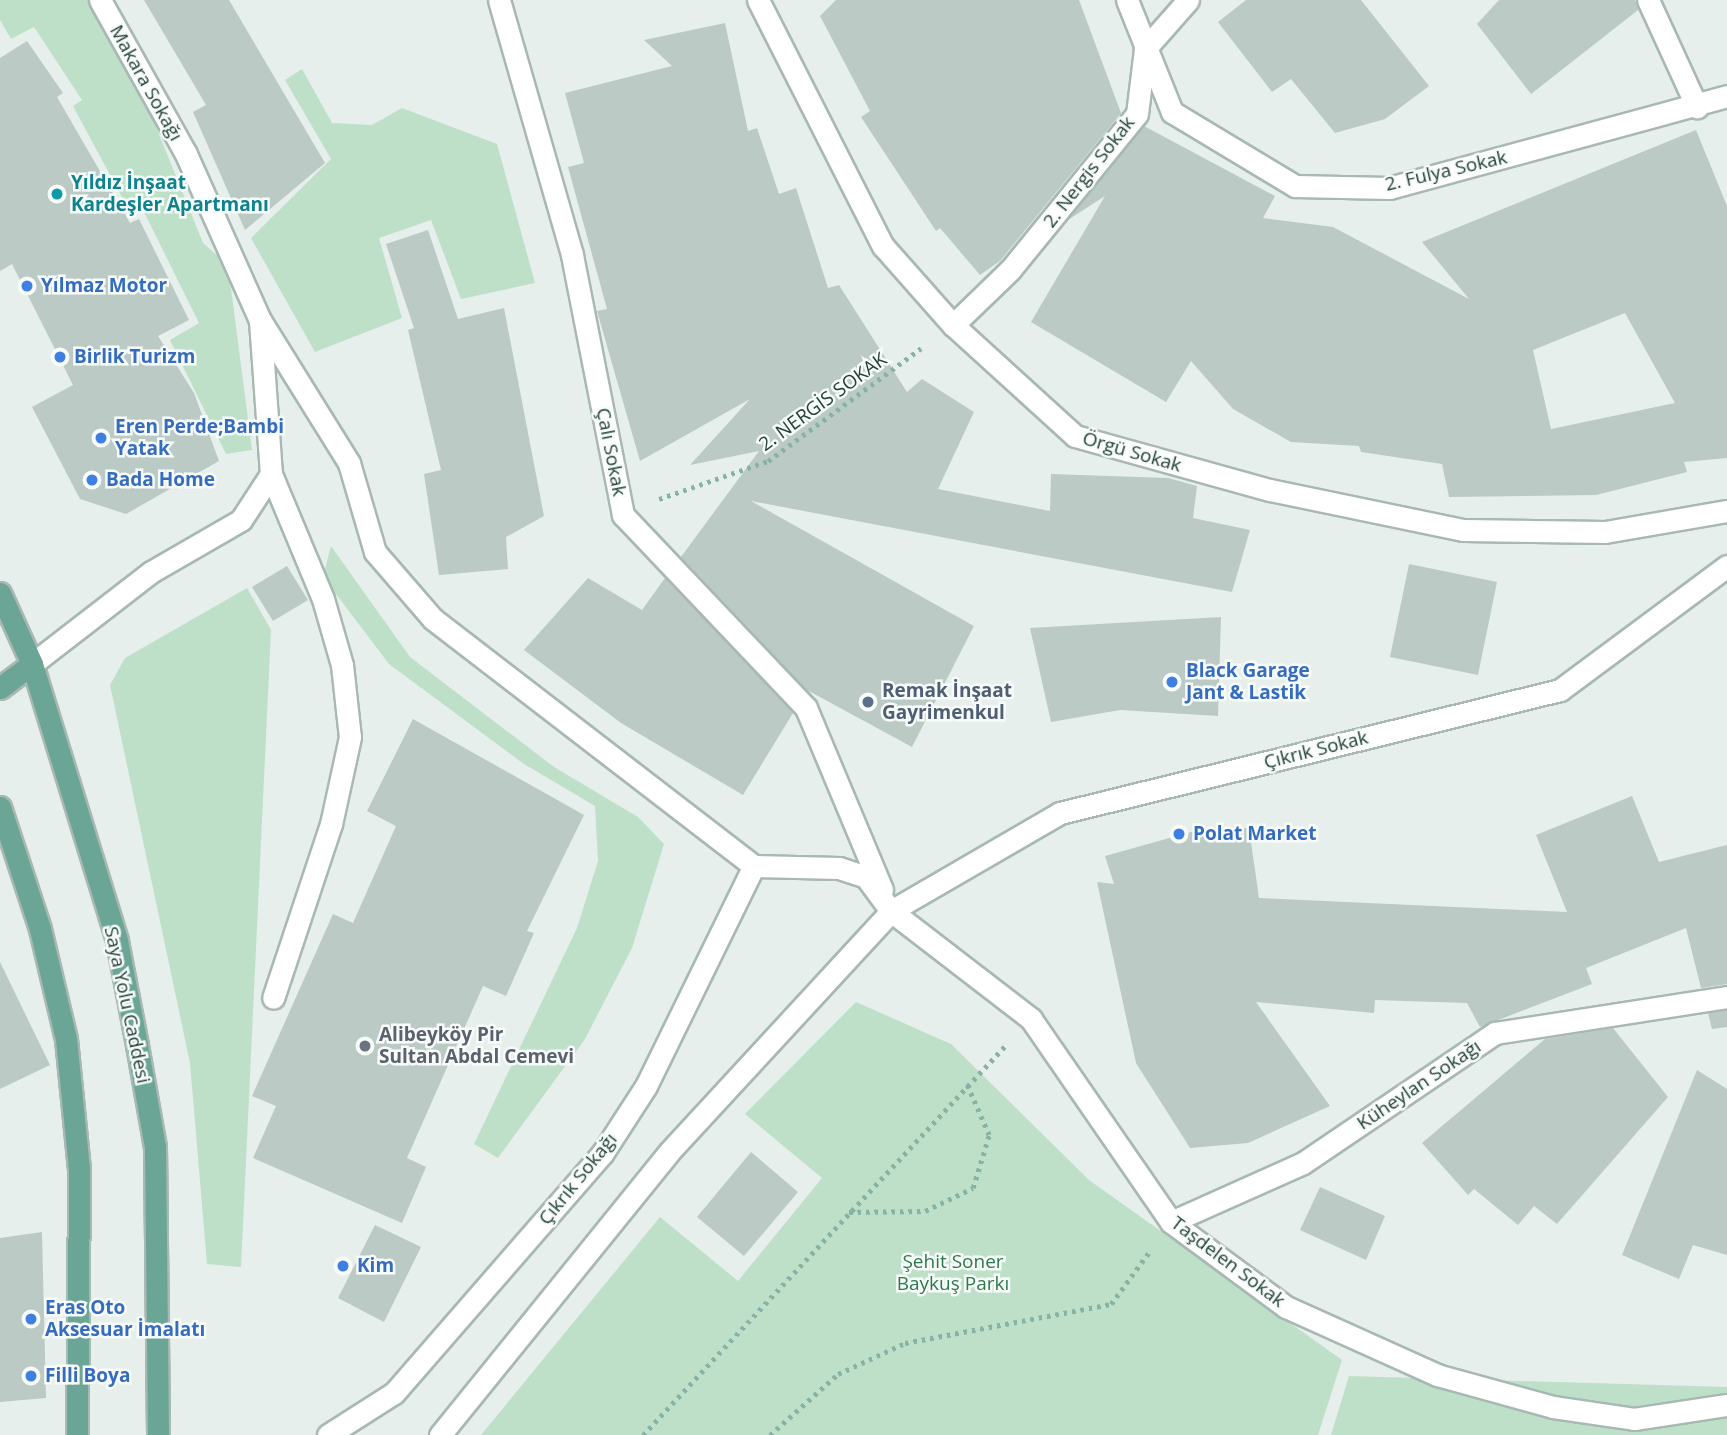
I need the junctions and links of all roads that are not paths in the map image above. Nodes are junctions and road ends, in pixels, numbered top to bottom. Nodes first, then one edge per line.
1 (100, 0) edge
2 (499, 0) edge
3 (758, 0) edge
4 (1127, 0) edge
5 (1188, 0) edge
6 (1648, 0) edge
7 (1145, 49) junction
8 (1727, 96) edge
9 (1697, 107) junction
10 (260, 320) junction
11 (953, 325) junction
12 (271, 474) junction
13 (1727, 511) edge
14 (1727, 566) edge
15 (0, 593) edge
16 (32, 664) junction
17 (0, 688) edge
18 (0, 807) edge
19 (754, 866) junction
20 (891, 911) junction
21 (1727, 996) edge
22 (273, 998) dead end
23 (1171, 1222) junction
24 (1727, 1405) edge
25 (77, 1435) edge
26 (158, 1435) edge
27 (328, 1435) edge
28 (440, 1435) edge

1 - 10 street, Makara Sokağı
2 - 20 street, Çalı Sokak
3 - 11 street, Örgü Sokak
4 - 7 street, 2. Fulya Sokak
5 - 7 street
6 - 9 street
7 - 9 street, 2. Fulya Sokak
7 - 11 street, 2. Nergis Sokak
8 - 9 street, 2. Fulya Sokak
10 - 12 street
10 - 19 street
11 - 13 street, Örgü Sokak
12 - 16 street
12 - 22 street
14 - 20 street, Çıkrık Sokak
15 - 16 main road, Saya Yolu Caddesi
16 - 17 main road
16 - 26 main road, Saya Yolu Caddesi
18 - 25 main road
19 - 20 street
19 - 27 street, Çıkrık Sokağı
20 - 23 street, Taşdelen Sokak
20 - 28 street, Çıkrık Sokak
21 - 23 street, Küheylan Sokağı
23 - 24 street, Taşdelen Sokak

